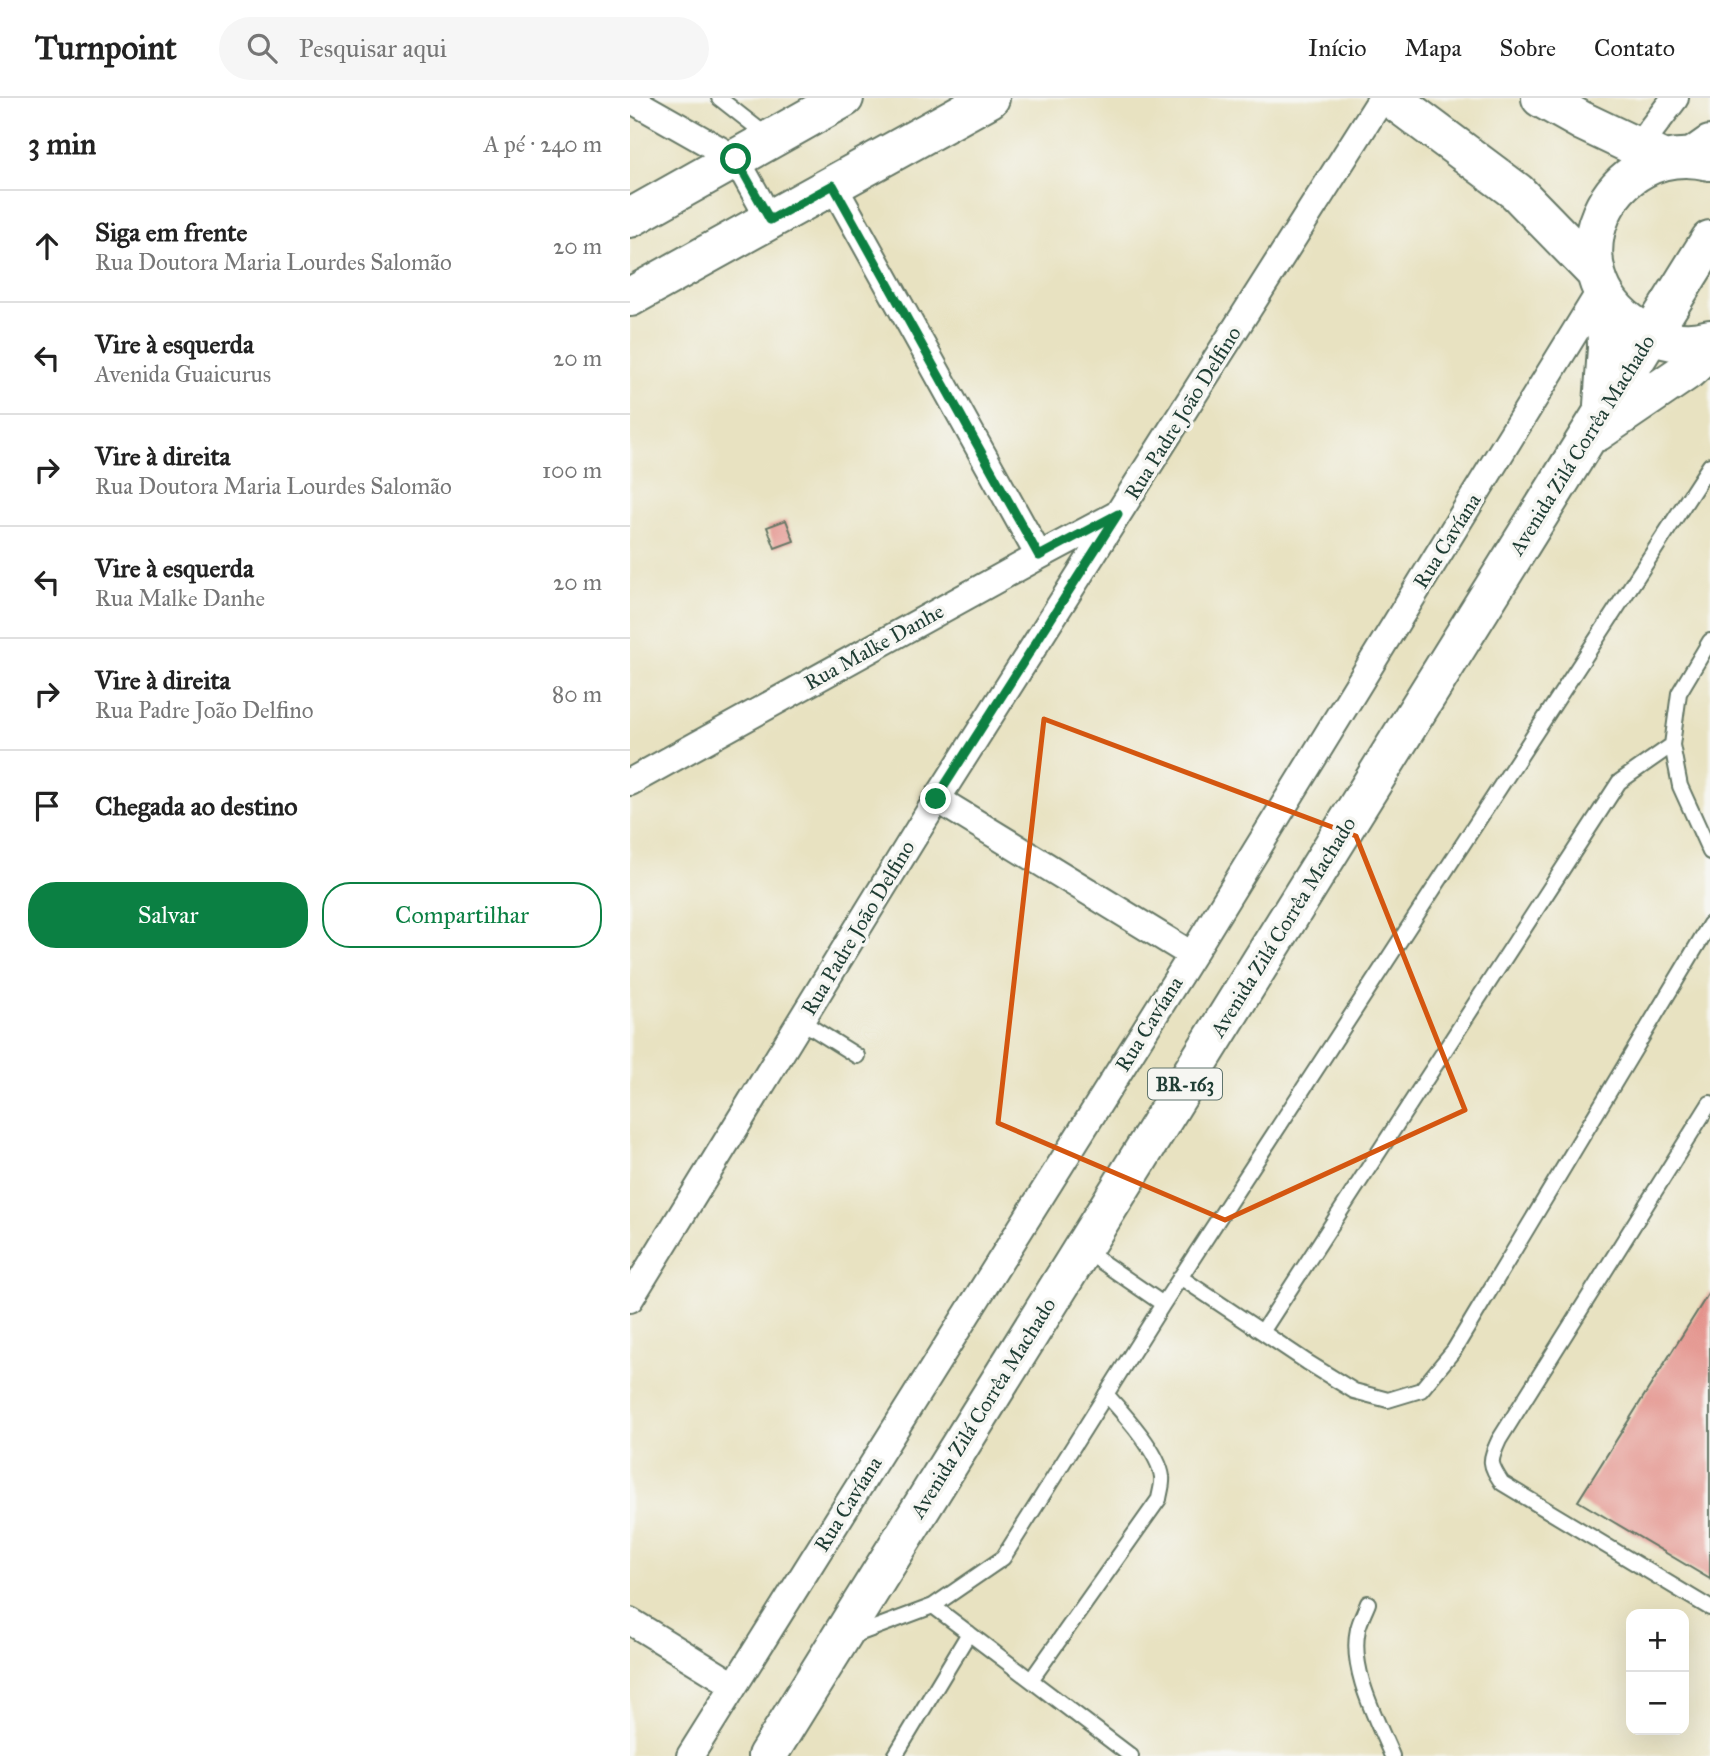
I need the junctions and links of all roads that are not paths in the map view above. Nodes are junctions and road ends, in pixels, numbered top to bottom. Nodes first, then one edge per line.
1 (719, 98) edge
2 (990, 98) edge
3 (1382, 98) edge
4 (1391, 98) edge
5 (1541, 98) edge
6 (1675, 98) edge
7 (630, 99) edge
8 (836, 100) edge
9 (771, 139) junction
10 (1683, 154) edge
11 (736, 159) junction
12 (833, 185) junction
13 (630, 218) edge
14 (770, 220) junction
15 (1710, 240) edge
16 (1601, 286) junction
17 (630, 297) edge
18 (1650, 335) junction
19 (1710, 339) edge
20 (1710, 350) edge
21 (1594, 426) junction
22 (1710, 465) edge
23 (1118, 514) junction
24 (1039, 556) junction
25 (1710, 641) edge
26 (1672, 745) junction
27 (630, 782) edge
28 (936, 799) junction
29 (1710, 852) edge
30 (1710, 924) edge
31 (1192, 956) junction
32 (801, 1021) junction
33 (857, 1056) dead end
34 (1710, 1103) edge
35 (1082, 1248) junction
36 (1180, 1277) junction
37 (634, 1284) edge
38 (1163, 1304) junction
39 (1262, 1332) junction
40 (1106, 1394) junction
41 (1368, 1603) dead end
42 (933, 1605) junction
43 (1710, 1608) edge
44 (630, 1620) edge
45 (969, 1633) junction
46 (839, 1641) junction
47 (1031, 1680) junction
48 (734, 1685) junction
49 (690, 1756) edge
50 (767, 1756) edge
51 (895, 1756) edge
52 (1131, 1756) edge
53 (1392, 1756) edge

1 - 9 lane
2 - 12 main road
3 - 23 street, Rua Padre João Delfino
4 - 16 main road
5 - 10 main road
6 - 10 street
7 - 11 street
8 - 9 main road
9 - 11 main road
10 - 16 main road
11 - 13 main road
11 - 14 street
12 - 14 main road
12 - 24 street
14 - 17 main road
15 - 18 main road, Avenida Zilá Corrêa Machado / BR-163
16 - 18 main road
16 - 21 main road
16 - 31 street, Rua Cavíana
18 - 19 main road
18 - 21 main road, Avenida Zilá Corrêa Machado / BR-163
20 - 21 main road
21 - 35 main road, Avenida Zilá Corrêa Machado / BR-163
22 - 36 lane
23 - 24 street, Rua Malke Danhe
23 - 28 street, Rua Padre João Delfino
24 - 27 street, Rua Malke Danhe
25 - 26 lane
26 - 29 lane
26 - 39 lane
28 - 31 street
28 - 32 street, Rua Padre João Delfino
30 - 39 lane
31 - 48 street, Rua Cavíana
32 - 33 lane
32 - 37 street, Rua Padre João Delfino
34 - 43 lane
35 - 38 lane
35 - 46 main road, Avenida Zilá Corrêa Machado / BR-163
36 - 38 lane
36 - 39 lane
38 - 40 lane
40 - 42 lane
40 - 47 lane
41 - 53 lane
42 - 45 lane
42 - 46 lane
44 - 48 street
45 - 47 lane
45 - 51 lane
46 - 50 main road, Avenida Zilá Corrêa Machado / BR-163
47 - 52 lane
48 - 49 street, Rua Cavíana

